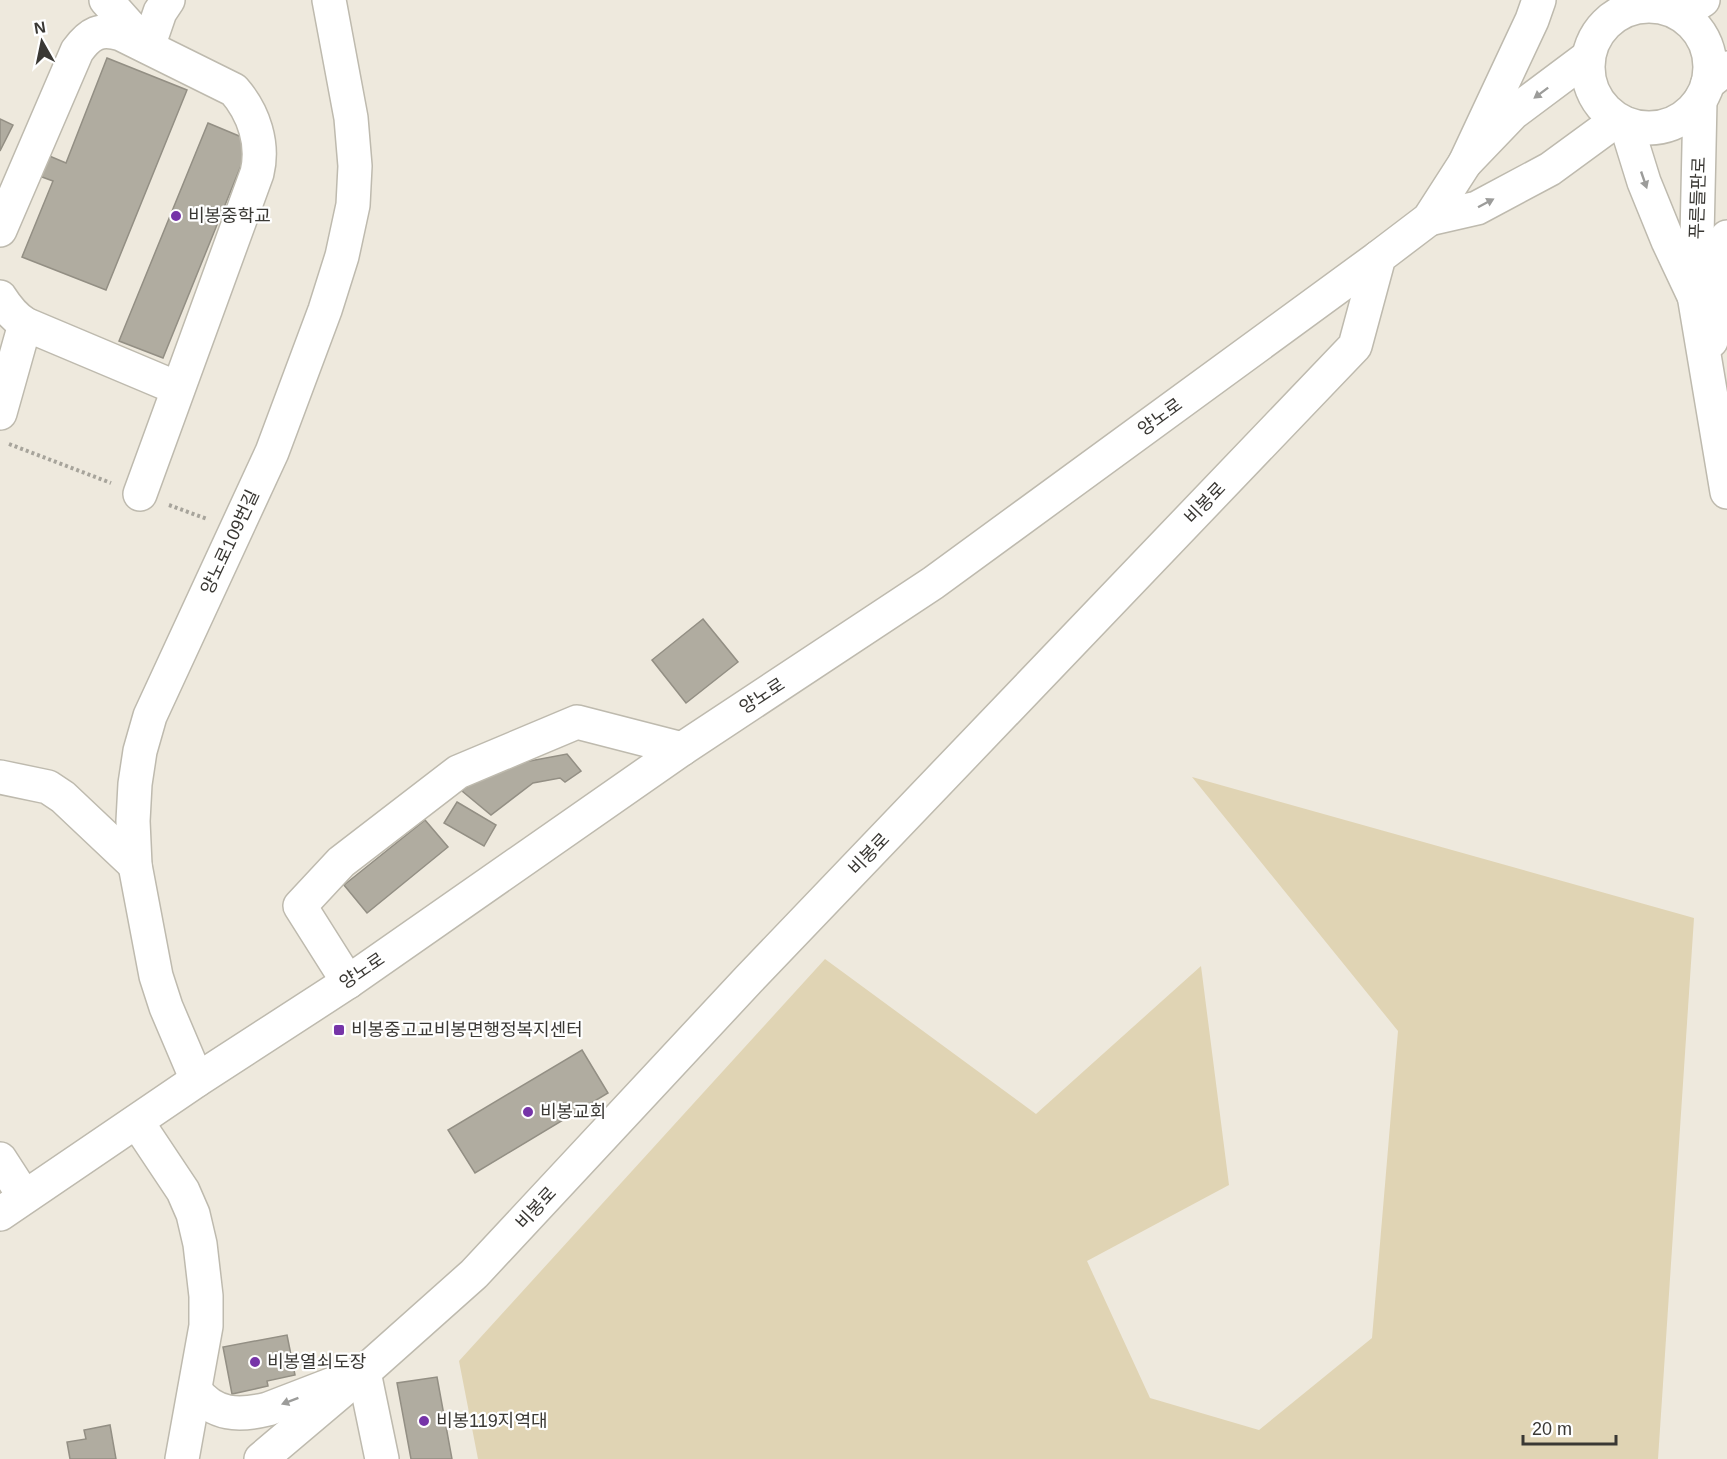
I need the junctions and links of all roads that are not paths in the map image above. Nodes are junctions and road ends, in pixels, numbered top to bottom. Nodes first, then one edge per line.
1 (106, 0) edge
2 (168, 0) edge
3 (329, 0) edge
4 (1539, 0) edge
5 (1593, 0) edge
6 (1682, 6) edge
7 (148, 47) junction
8 (1590, 48) junction
9 (1712, 84) edge
10 (1622, 122) junction
11 (1465, 164) junction
12 (1430, 219) junction
13 (0, 230) edge
14 (1727, 237) edge
15 (1379, 257) junction
16 (1694, 295) junction
17 (0, 297) edge
18 (25, 324) junction
19 (1706, 369) junction
20 (177, 388) junction
21 (0, 413) edge
22 (1727, 492) edge
23 (140, 494) road end
24 (681, 749) junction
25 (0, 777) edge
26 (135, 865) junction
27 (348, 982) junction
28 (197, 1080) junction
29 (137, 1122) junction
30 (0, 1159) edge
31 (12, 1205) edge
32 (364, 1372) junction
33 (195, 1390) junction
34 (182, 1459) edge
35 (261, 1459) edge
36 (382, 1459) edge

1 - 7 street
2 - 7 street
3 - 26 street, 양노로109번길
4 - 11 street
5 - 8 street
6 - 8 street
6 - 9 street
7 - 13 street
7 - 20 street
8 - 10 street
8 -> 11 street
9 - 10 street
9 - 16 street, 푸른들판로
12 -> 10 street
10 -> 16 street, 푸른들판로
11 - 12 street
12 - 15 street
14 - 19 street
15 - 24 street, 양노로
15 - 32 street, 비봉로
16 - 19 street, 푸른들판로
17 - 18 street
18 - 20 street
18 - 21 street
19 - 22 street, 푸른들판로
20 - 23 street
24 - 27 street, 양노로
24 - 27 street
25 - 26 street
26 - 28 street, 양노로109번길
27 - 28 street, 양노로
28 - 29 street, 양노로
29 - 31 street, 양노로
29 - 33 street
30 - 31 street, 양노로
32 -> 33 street
32 - 35 street, 비봉로
32 - 36 street
33 - 34 street

